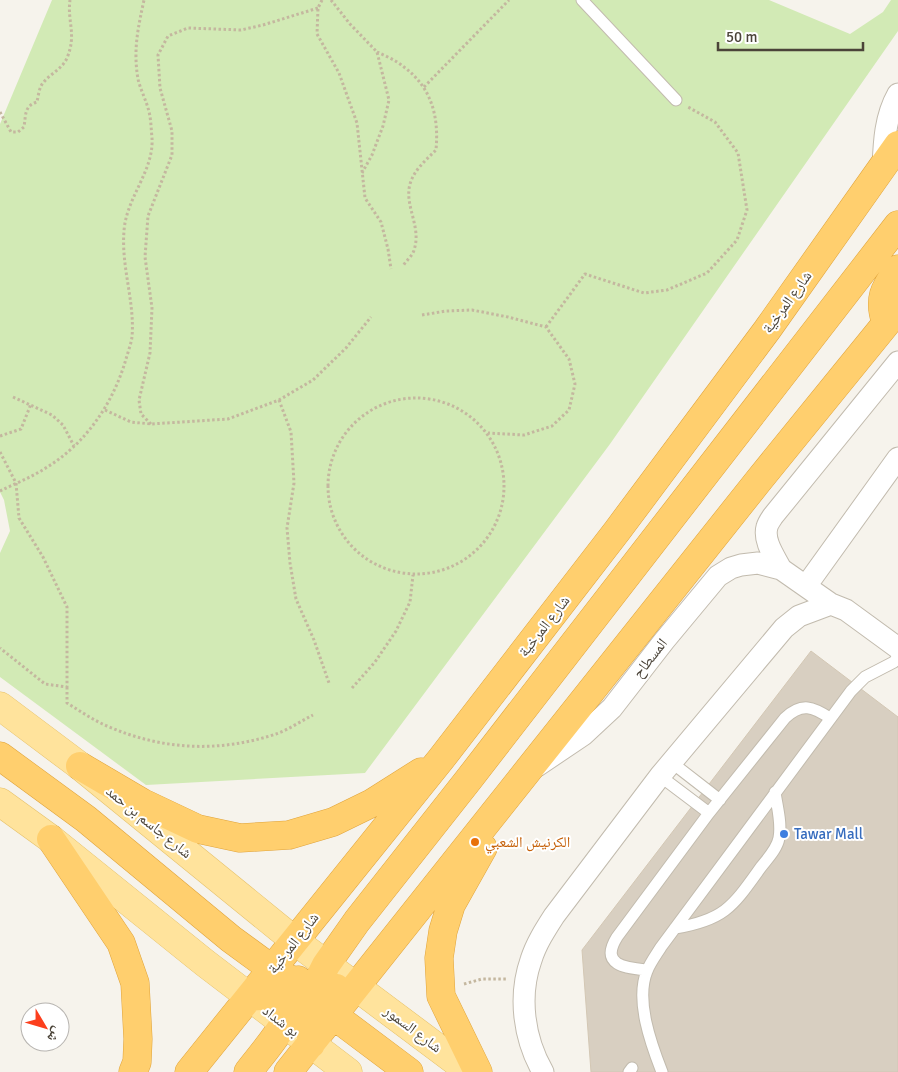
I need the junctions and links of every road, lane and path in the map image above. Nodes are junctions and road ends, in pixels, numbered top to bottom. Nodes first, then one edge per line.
1 (70, 0) edge
2 (144, 0) edge
3 (322, 0) edge
4 (331, 0) edge
5 (509, 0) edge
6 (582, 0) edge
7 (318, 8) junction
8 (377, 52) junction
9 (424, 88) junction
10 (898, 94) edge
11 (676, 100) joint
12 (0, 112) edge
13 (898, 145) edge
14 (882, 167) junction
15 (362, 173) junction
16 (898, 225) edge
17 (403, 266) dead end
18 (391, 269) dead end
19 (898, 269) edge
20 (422, 315) dead end
21 (892, 316) edge
22 (371, 317) dead end
23 (546, 327) junction
24 (898, 362) edge
25 (13, 397) dead end
26 (279, 400) junction
27 (31, 404) junction
28 (105, 410) junction
29 (152, 424) junction
30 (488, 432) junction
31 (0, 436) edge
32 (74, 446) junction
33 (0, 452) edge
34 (898, 458) edge
35 (16, 483) junction
36 (0, 491) edge
37 (781, 568) junction
38 (413, 575) junction
39 (806, 586) junction
40 (831, 604) junction
41 (0, 648) edge
42 (897, 658) edge
43 (329, 683) dead end
44 (67, 687) junction
45 (352, 688) dead end
46 (0, 706) edge
47 (313, 715) dead end
48 (830, 718) junction
49 (0, 756) edge
50 (442, 759) junction
51 (80, 766) junction
52 (665, 769) junction
53 (523, 774) junction
54 (775, 792) junction
55 (720, 800) junction
56 (0, 802) edge
57 (709, 813) junction
58 (51, 839) junction
59 (675, 928) junction
60 (295, 942) junction
61 (272, 970) junction
62 (647, 970) junction
63 (526, 980) junction
64 (356, 987) junction
65 (314, 992) junction
66 (441, 996) junction
67 (250, 997) junction
68 (285, 1024) junction
69 (311, 1044) junction
70 (133, 1072) edge
71 (189, 1072) edge
72 (248, 1072) edge
73 (288, 1072) edge
74 (348, 1072) edge
75 (409, 1072) edge
76 (470, 1072) edge
77 (478, 1072) edge
78 (543, 1072) edge
79 (662, 1072) edge

1 - 12 path
2 - 28 path
3 - 7 path
4 - 8 path
5 - 9 path
6 - 11 lane
7 - 15 path
7 - 29 path
8 - 9 path
8 - 15 path
9 - 17 path
10 - 14 street
11 - 23 path
13 - 14 highway, شارع المرخية
14 - 50 highway, شارع المرخية
15 - 18 path
16 - 65 highway
19 - 21 highway
20 - 23 path
21 - 53 highway
22 - 26 path
23 - 30 path
24 - 37 street, المسطاح
25 - 27 path
26 - 29 path
26 - 43 path
27 - 31 path
27 - 32 path
28 - 29 path
28 - 32 path
30 - 38 path
30 - 38 path
32 - 35 path
33 - 35 path
34 - 39 street
35 - 36 path
35 - 44 path
37 - 39 street, المسطاح
37 - 53 street, المسطاح
38 - 45 path
39 - 40 street, المسطاح
40 - 42 street, المسطاح
40 - 52 street
41 - 44 path
42 - 48 lane
44 - 47 path
46 - 51 main road, شارع جاسم بن حمد
48 - 54 lane
48 - 55 lane
49 - 61 highway
50 - 51 highway
50 - 60 highway, شارع المرخية
51 - 60 main road, شارع جاسم بن حمد
52 - 55 lane
52 - 57 lane
52 - 63 street
53 - 64 highway
53 - 66 highway
54 - 59 lane
54 - 59 lane
55 - 57 lane
56 - 58 main road
57 - 62 lane
58 - 67 main road
58 - 70 highway
59 - 62 lane
60 - 61 highway, شارع المرخية
60 - 65 highway
61 - 65 highway
61 - 67 highway, شارع المرخية
62 - 79 lane
63 - 66 path
63 - 78 street
64 - 65 highway
64 - 65 main road
64 - 76 main road, شارع السمور
65 - 67 highway
65 - 68 highway
65 - 69 highway
65 - 75 highway
66 - 77 highway
67 - 68 main road, بو شداد
67 - 71 highway, شارع المرخية
68 - 69 main road, بو شداد
68 - 72 highway
69 - 73 highway
69 - 74 main road

